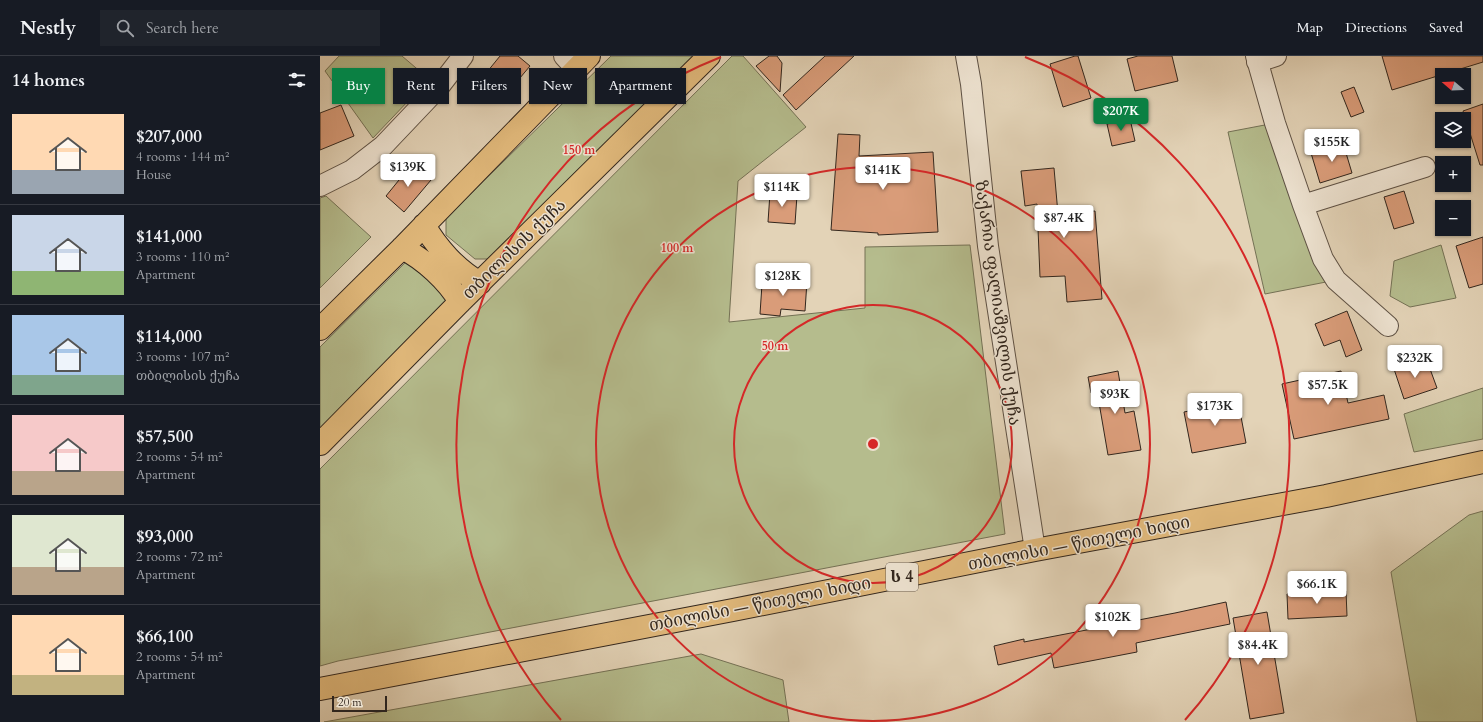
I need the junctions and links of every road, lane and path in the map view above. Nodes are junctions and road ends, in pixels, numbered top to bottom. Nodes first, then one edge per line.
1 (463, 56) edge
2 (709, 56) edge
3 (966, 56) edge
4 (1276, 56) edge
5 (1257, 59) edge
6 (577, 60) edge
7 (1425, 167) dead end
8 (320, 186) edge
9 (1303, 206) junction
10 (424, 225) junction
11 (402, 248) junction
12 (480, 283) junction
13 (460, 302) junction
14 (1388, 326) dead end
15 (320, 329) edge
16 (320, 444) edge
17 (1483, 462) edge
18 (1035, 550) junction
19 (320, 688) edge

1 - 8 street
2 - 12 main road, თბილისის ქუჩა
3 - 18 street, ზაქარია ფალიაშვილის ქუჩა
4 - 5 street
5 - 9 street
6 - 10 main road
7 - 9 street
9 - 14 street
10 - 11 main road
10 - 12 main road
11 - 13 main road
11 - 15 main road
12 - 13 main road, თბილისის ქუჩა
13 - 16 main road, თბილისის ქუჩა
17 - 18 main road, თბილისი — წითელი ხიდი / ს 4
18 - 19 main road, თბილისი — წითელი ხიდი / ს 4

